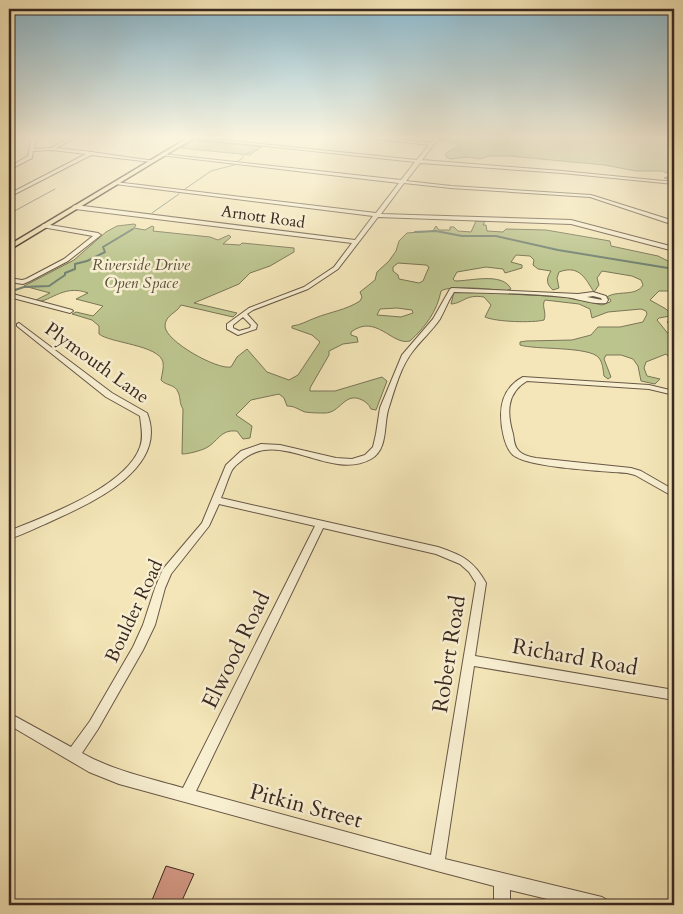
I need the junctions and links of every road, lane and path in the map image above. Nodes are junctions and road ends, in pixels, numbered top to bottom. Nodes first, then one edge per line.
1 (42, 179) edge
2 (122, 179) edge
3 (379, 179) edge
4 (404, 179) edge
5 (630, 179) edge
6 (402, 181) junction
7 (115, 183) junction
8 (674, 183) edge
9 (9, 196) edge
10 (75, 208) junction
11 (378, 215) junction
12 (674, 223) edge
13 (44, 226) junction
14 (357, 242) junction
15 (9, 248) edge
16 (674, 249) edge
17 (9, 280) edge
18 (9, 295) edge
19 (578, 296) dead end
20 (70, 311) dead end
21 (243, 314) dead end
22 (19, 325) dead end
23 (674, 393) edge
24 (674, 494) edge
25 (216, 500) junction
26 (320, 523) junction
27 (9, 535) edge
28 (469, 660) junction
29 (674, 697) edge
30 (9, 719) edge
31 (72, 756) junction
32 (188, 795) junction
33 (437, 864) junction
34 (502, 880) junction
35 (502, 905) edge
36 (602, 905) edge

1 - 9 street
2 - 7 main road
3 - 6 street
4 - 6 street
5 - 8 street
6 - 11 street
6 - 12 street
7 - 10 main road
7 - 11 street
10 - 13 main road
10 - 14 street, Arnott Road
11 - 14 street
11 - 16 street
13 - 15 main road
13 - 17 street
14 - 21 street
18 - 20 street
19 - 25 street, Boulder Road
22 - 27 street, Plymouth Lane
23 - 24 street
25 - 26 street, Robert Road
25 - 31 street, Boulder Road
26 - 28 street, Robert Road
26 - 32 street, Elwood Road
28 - 29 street, Richard Road
28 - 33 street, Robert Road
30 - 31 street, Pitkin Street
31 - 32 street, Pitkin Street
32 - 33 street, Pitkin Street
33 - 34 street, Pitkin Street
34 - 35 street
34 - 36 street, Pitkin Street

